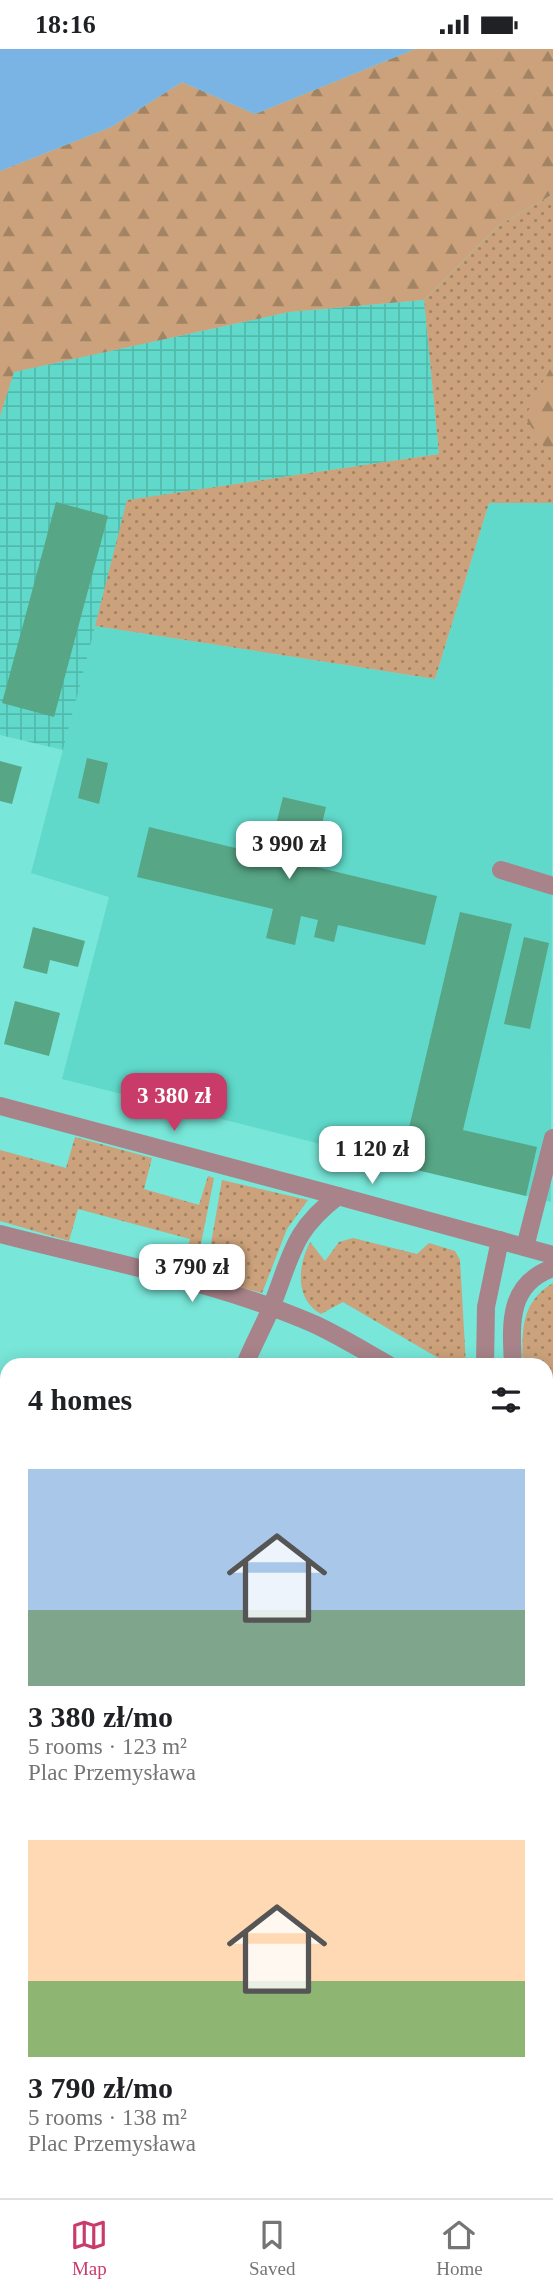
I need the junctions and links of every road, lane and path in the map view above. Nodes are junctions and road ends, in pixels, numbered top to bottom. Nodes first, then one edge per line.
1 (501, 870) dead end
2 (553, 886) edge
3 (0, 1106) edge
4 (553, 1137) edge
5 (338, 1196) junction
6 (0, 1234) edge
7 (499, 1240) junction
8 (525, 1247) junction
9 (553, 1255) edge
10 (553, 1268) edge
11 (271, 1309) junction
12 (248, 1358) edge
13 (376, 1358) edge
14 (485, 1358) edge
15 (513, 1358) edge

1 - 2 street
3 - 5 street
4 - 8 street
5 - 7 street
5 - 11 street
6 - 11 street
7 - 8 street
7 - 14 street
8 - 9 street
10 - 15 street
11 - 12 street
11 - 13 street

